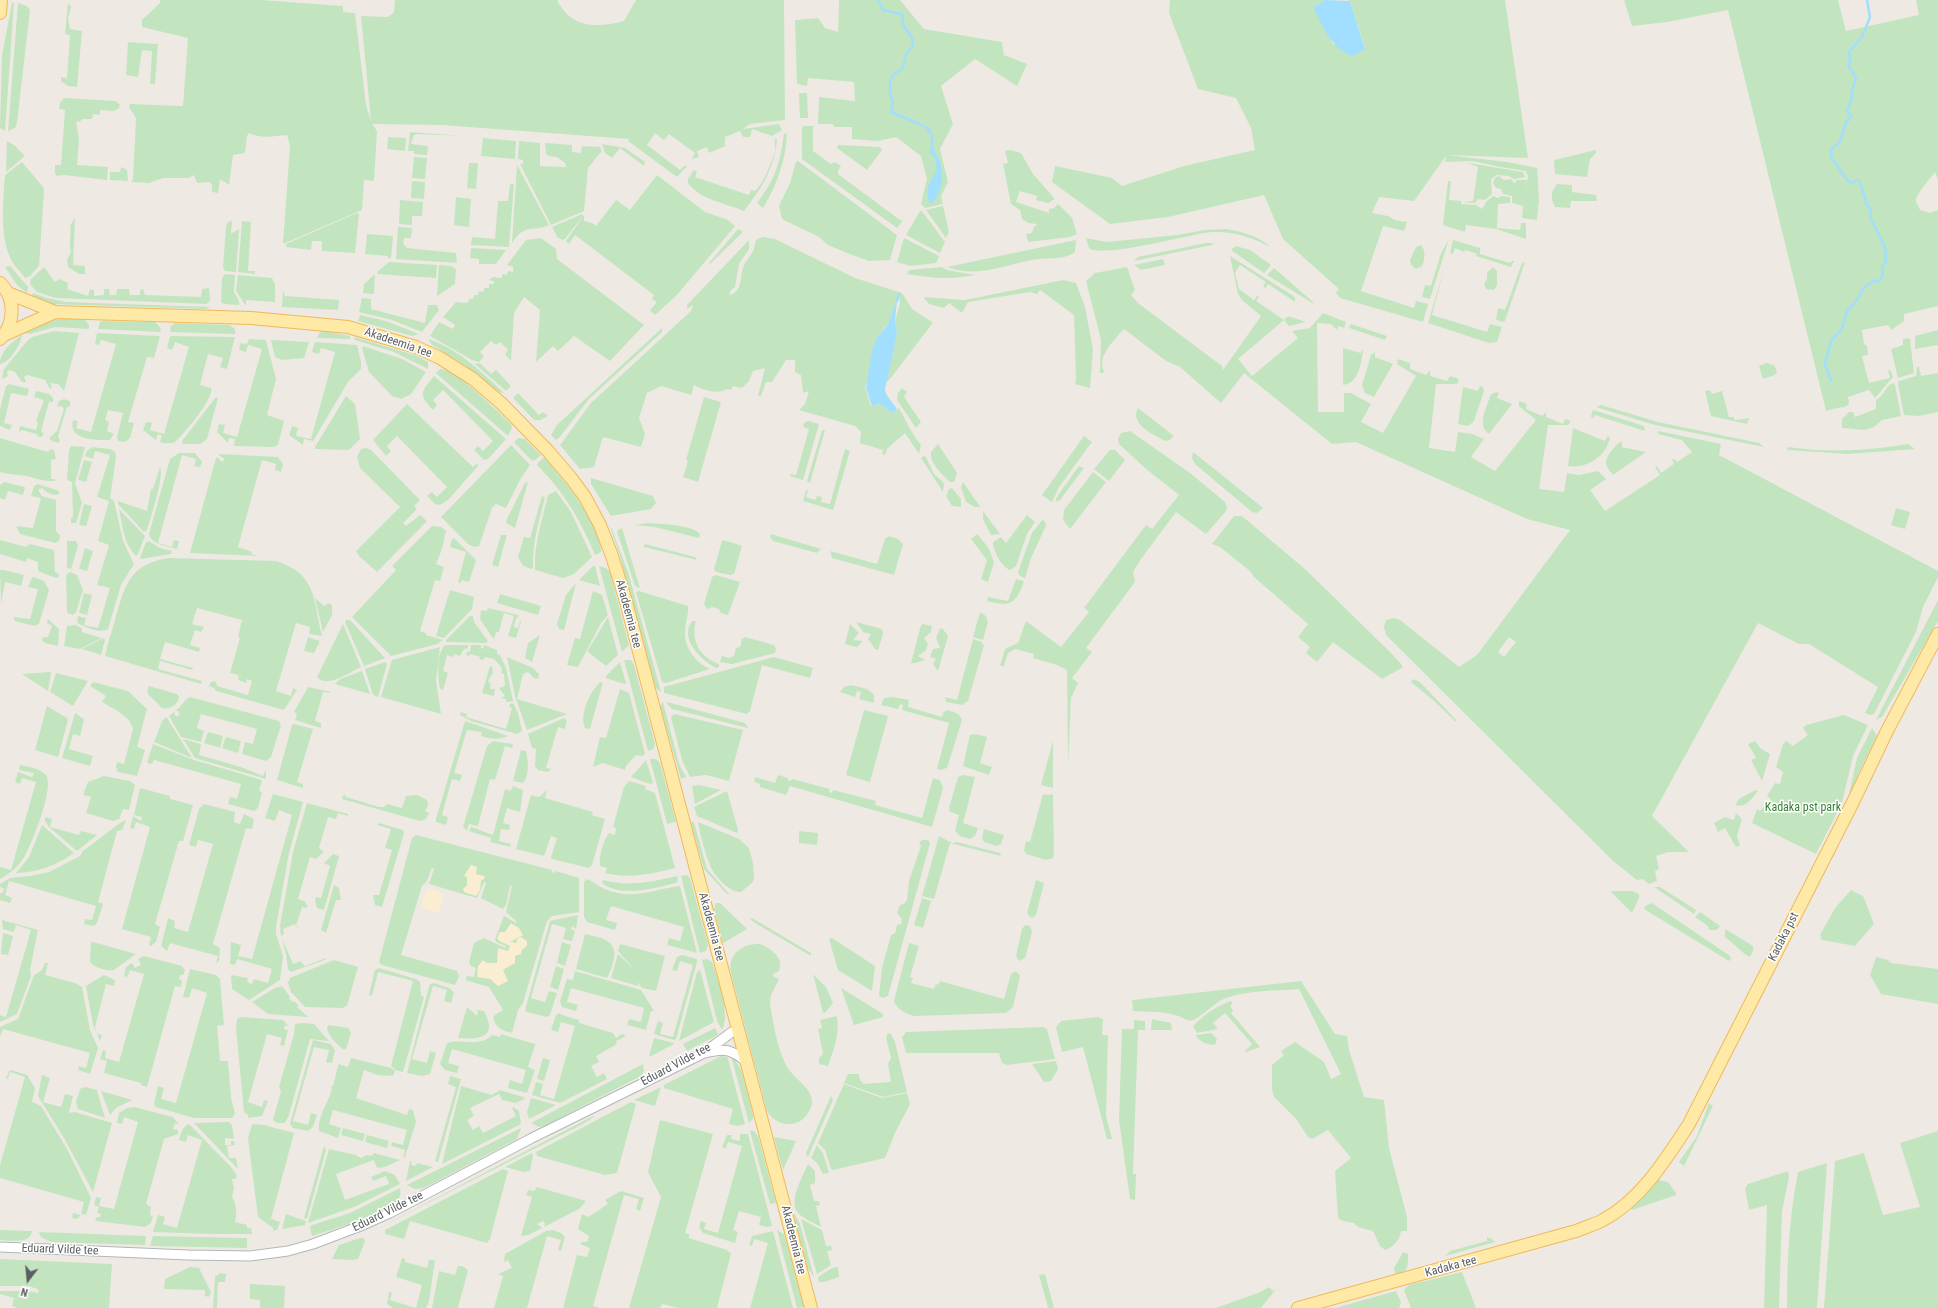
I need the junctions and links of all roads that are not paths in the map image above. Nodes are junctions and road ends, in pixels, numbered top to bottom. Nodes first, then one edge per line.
1 (1, 0) edge
2 (0, 14) edge
3 (3, 284) edge
4 (55, 312) junction
5 (2, 337) edge
6 (1938, 634) edge
7 (738, 1031) junction
8 (702, 1054) junction
9 (747, 1062) junction
10 (1603, 1220) joint
11 (0, 1247) edge
12 (811, 1308) edge
13 (1298, 1308) edge

1 - 2 main road
3 - 4 main road, Akadeemia tee
3 - 5 main road
4 - 5 main road, Akadeemia tee
4 - 7 main road, Akadeemia tee
6 - 10 main road, Kadaka pst
7 - 8 street, Eduard Vilde tee
7 - 9 main road, Akadeemia tee
8 - 9 street
8 - 11 street, Eduard Vilde tee
9 - 12 main road, Akadeemia tee
10 - 13 main road, Kadaka tee

